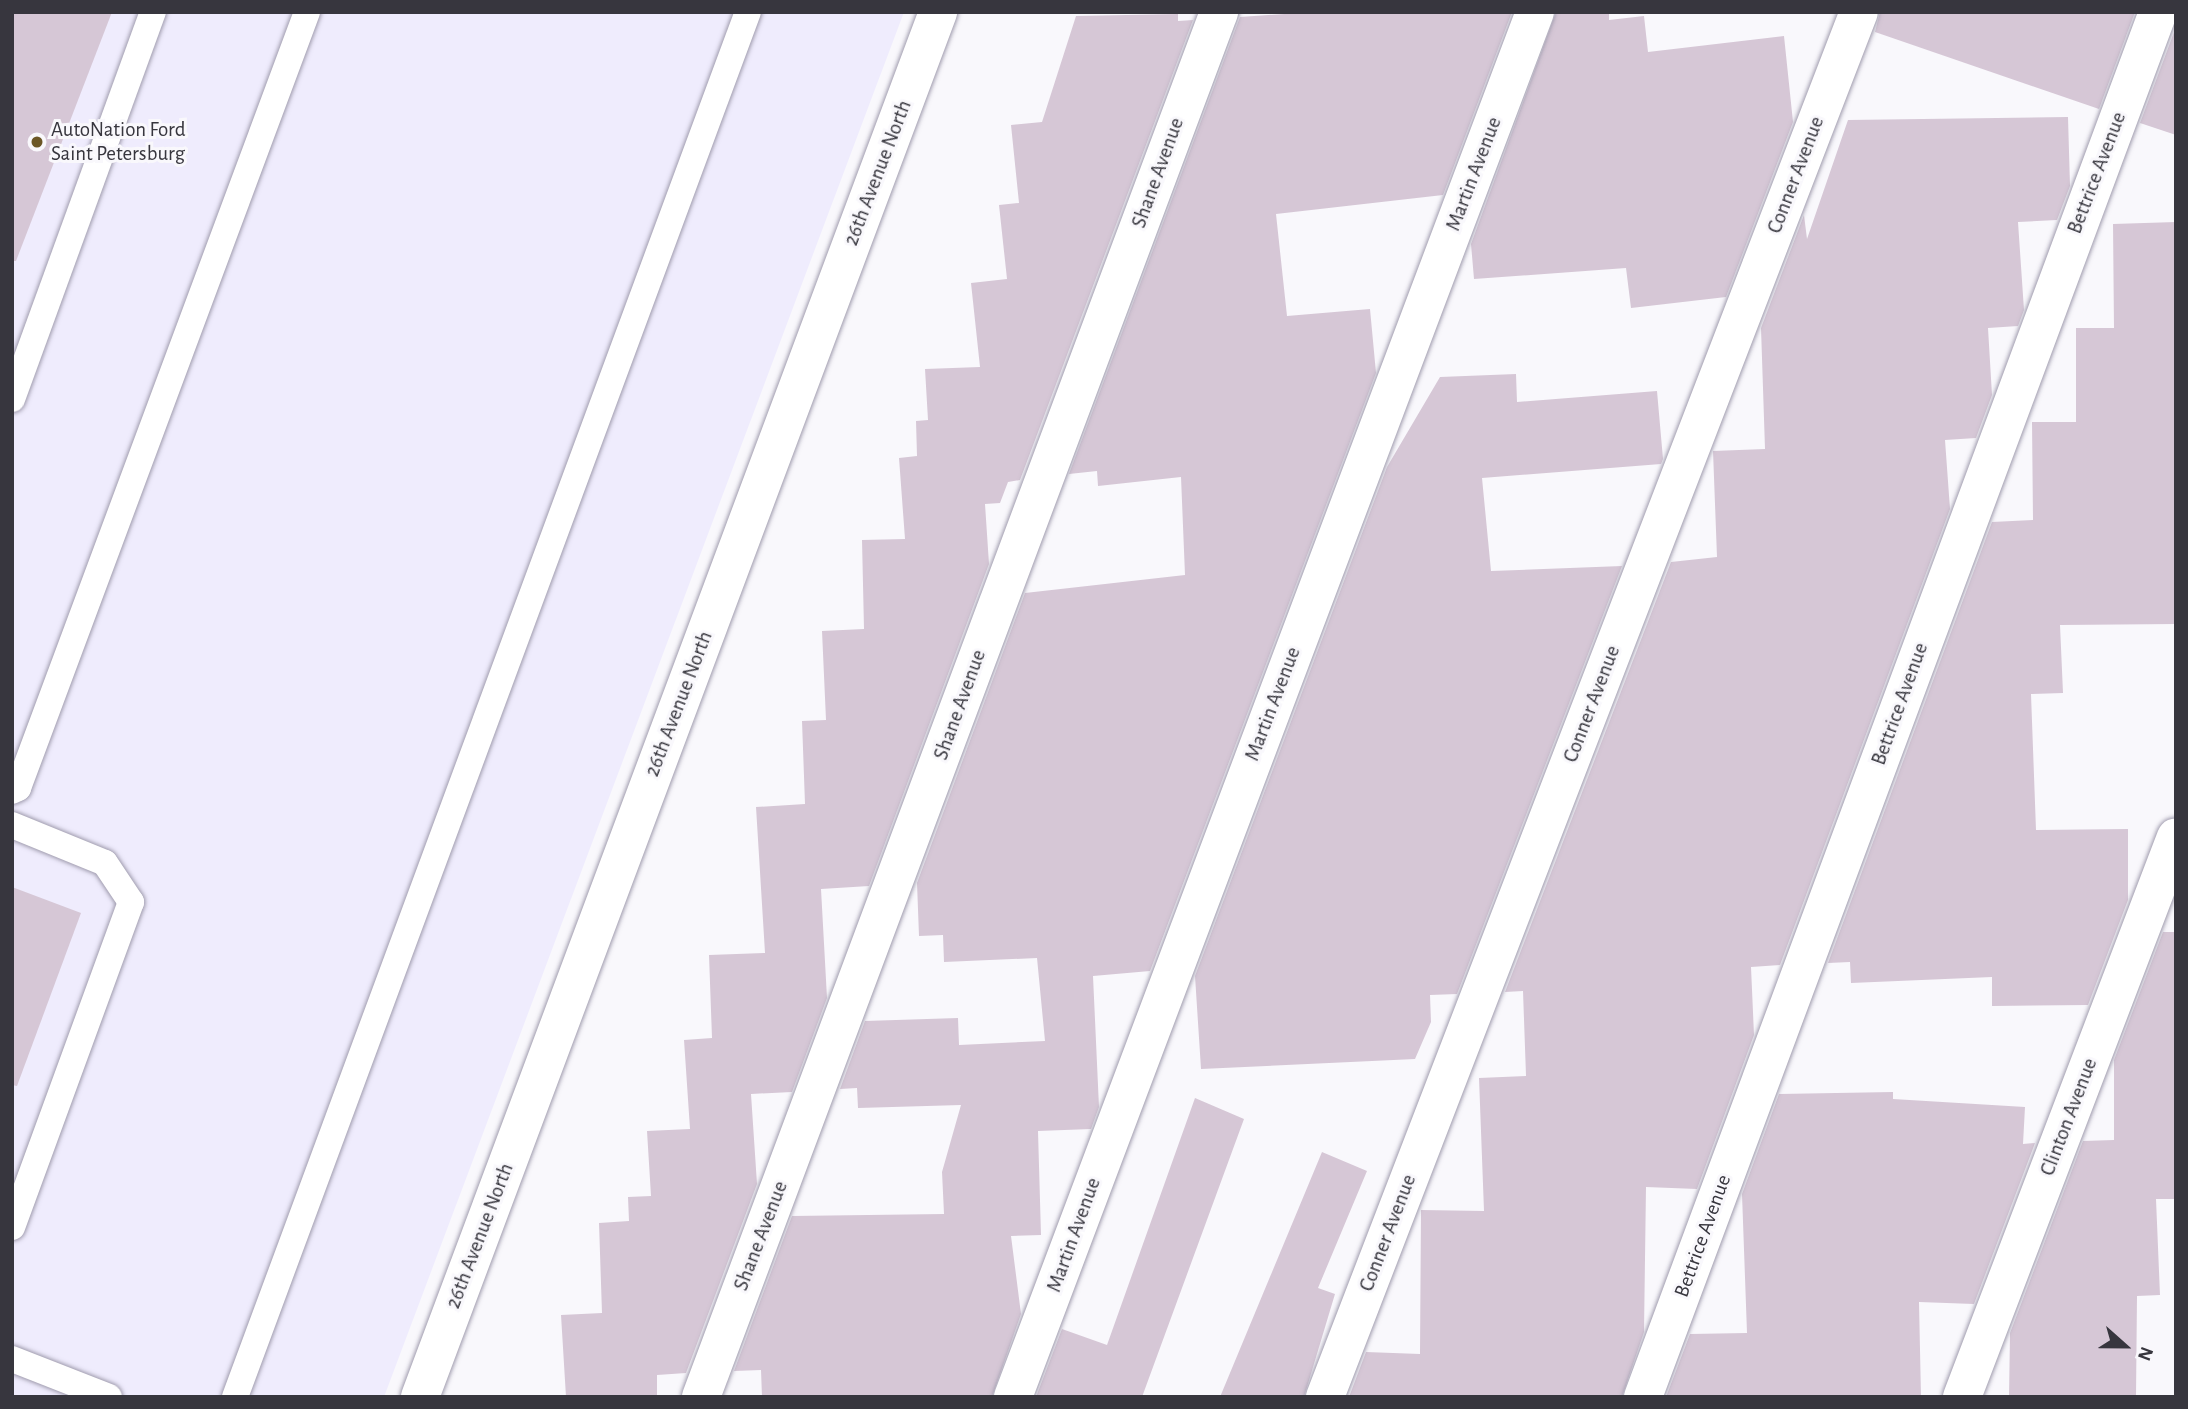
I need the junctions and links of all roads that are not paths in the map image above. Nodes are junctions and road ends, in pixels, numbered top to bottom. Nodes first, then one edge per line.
1 (153, 12) edge
2 (307, 12) edge
3 (748, 12) edge
4 (939, 12) edge
5 (1219, 12) edge
6 (1535, 12) edge
7 (1859, 12) edge
8 (2158, 12) edge
9 (12, 400) edge
10 (12, 791) edge
11 (12, 825) edge
12 (2176, 837) edge
13 (12, 1227) edge
14 (12, 1359) edge
15 (109, 1397) edge
16 (235, 1397) edge
17 (420, 1397) edge
18 (701, 1397) edge
19 (1013, 1397) edge
20 (1325, 1397) edge
21 (1643, 1397) edge
22 (1962, 1397) edge

1 - 9 lane
2 - 10 lane
3 - 16 lane
4 - 17 street, 26th Avenue North
5 - 18 street, Shane Avenue
6 - 19 street, Martin Avenue
7 - 20 street, Conner Avenue
8 - 21 street, Bettrice Avenue
11 - 13 lane
12 - 22 street, Clinton Avenue
14 - 15 lane

